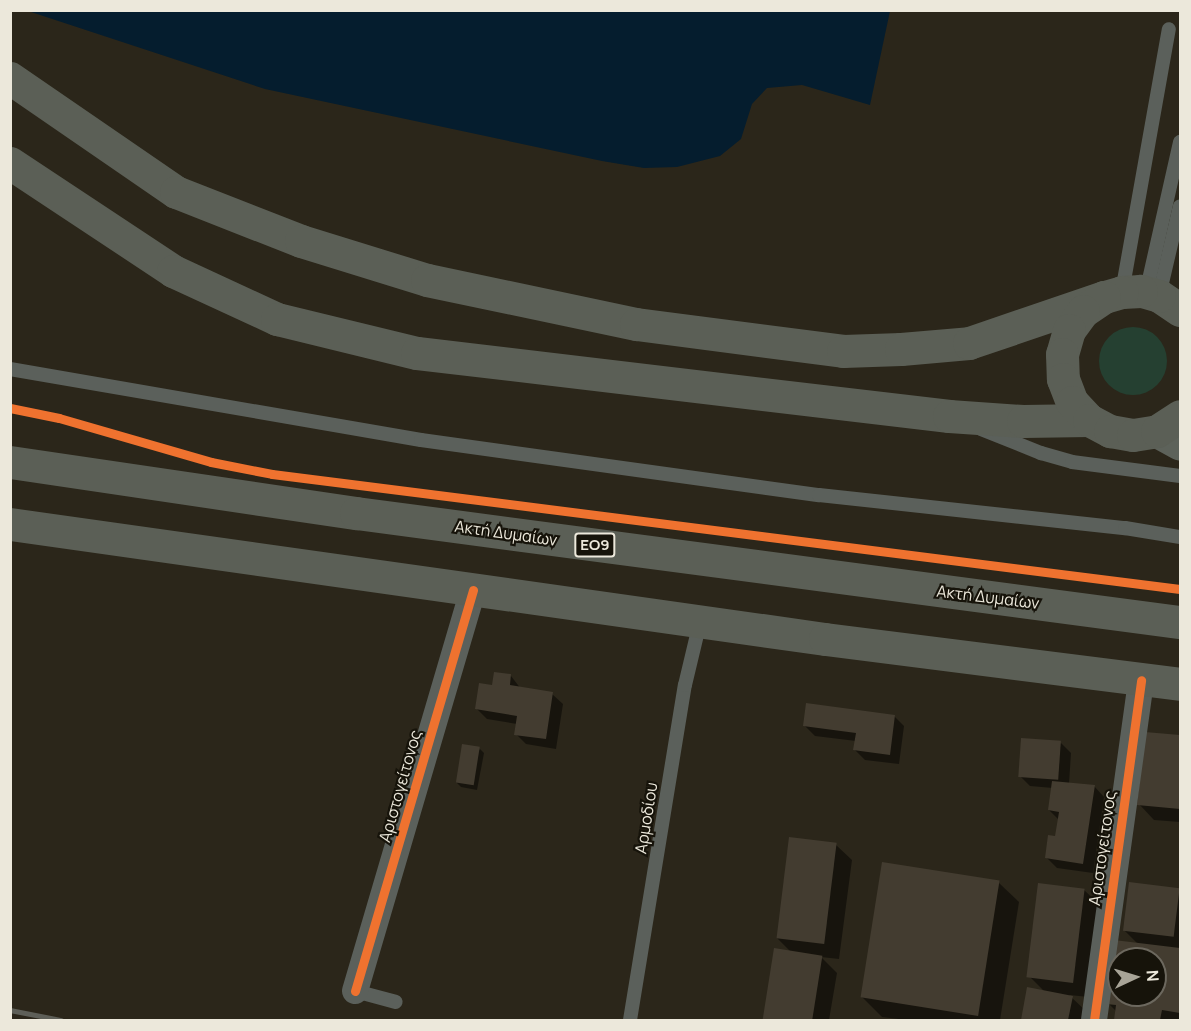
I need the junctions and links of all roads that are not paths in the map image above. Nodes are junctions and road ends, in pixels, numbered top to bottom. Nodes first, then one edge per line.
1 (1169, 29) dead end
2 (10, 78) edge
3 (1180, 142) edge
4 (10, 163) edge
5 (1180, 206) edge
6 (1153, 300) edge
7 (10, 369) edge
8 (949, 416) junction
9 (1089, 420) junction
10 (1172, 430) edge
11 (10, 462) edge
12 (1180, 476) edge
13 (10, 524) edge
14 (1180, 537) edge
15 (473, 590) junction
16 (700, 622) junction
17 (1180, 622) edge
18 (1141, 680) junction
19 (1180, 684) edge
20 (355, 991) joint
21 (396, 1002) dead end
22 (630, 1020) edge
23 (1094, 1020) edge

1 - 6 lane
2 - 6 main road
3 - 6 lane
4 - 8 main road
5 - 6 lane
6 - 9 main road
7 - 14 lane
8 - 9 main road
8 - 12 lane
9 - 10 main road
11 - 17 main road, Ακτή Δυμαίων / ΕΟ9
13 - 15 main road
15 - 16 main road
15 - 20 street, Αριστογείτονος
16 - 18 main road
16 - 22 lane, Αρμοδίου
18 - 19 main road
18 - 23 street, Αριστογείτονος
20 - 21 lane

